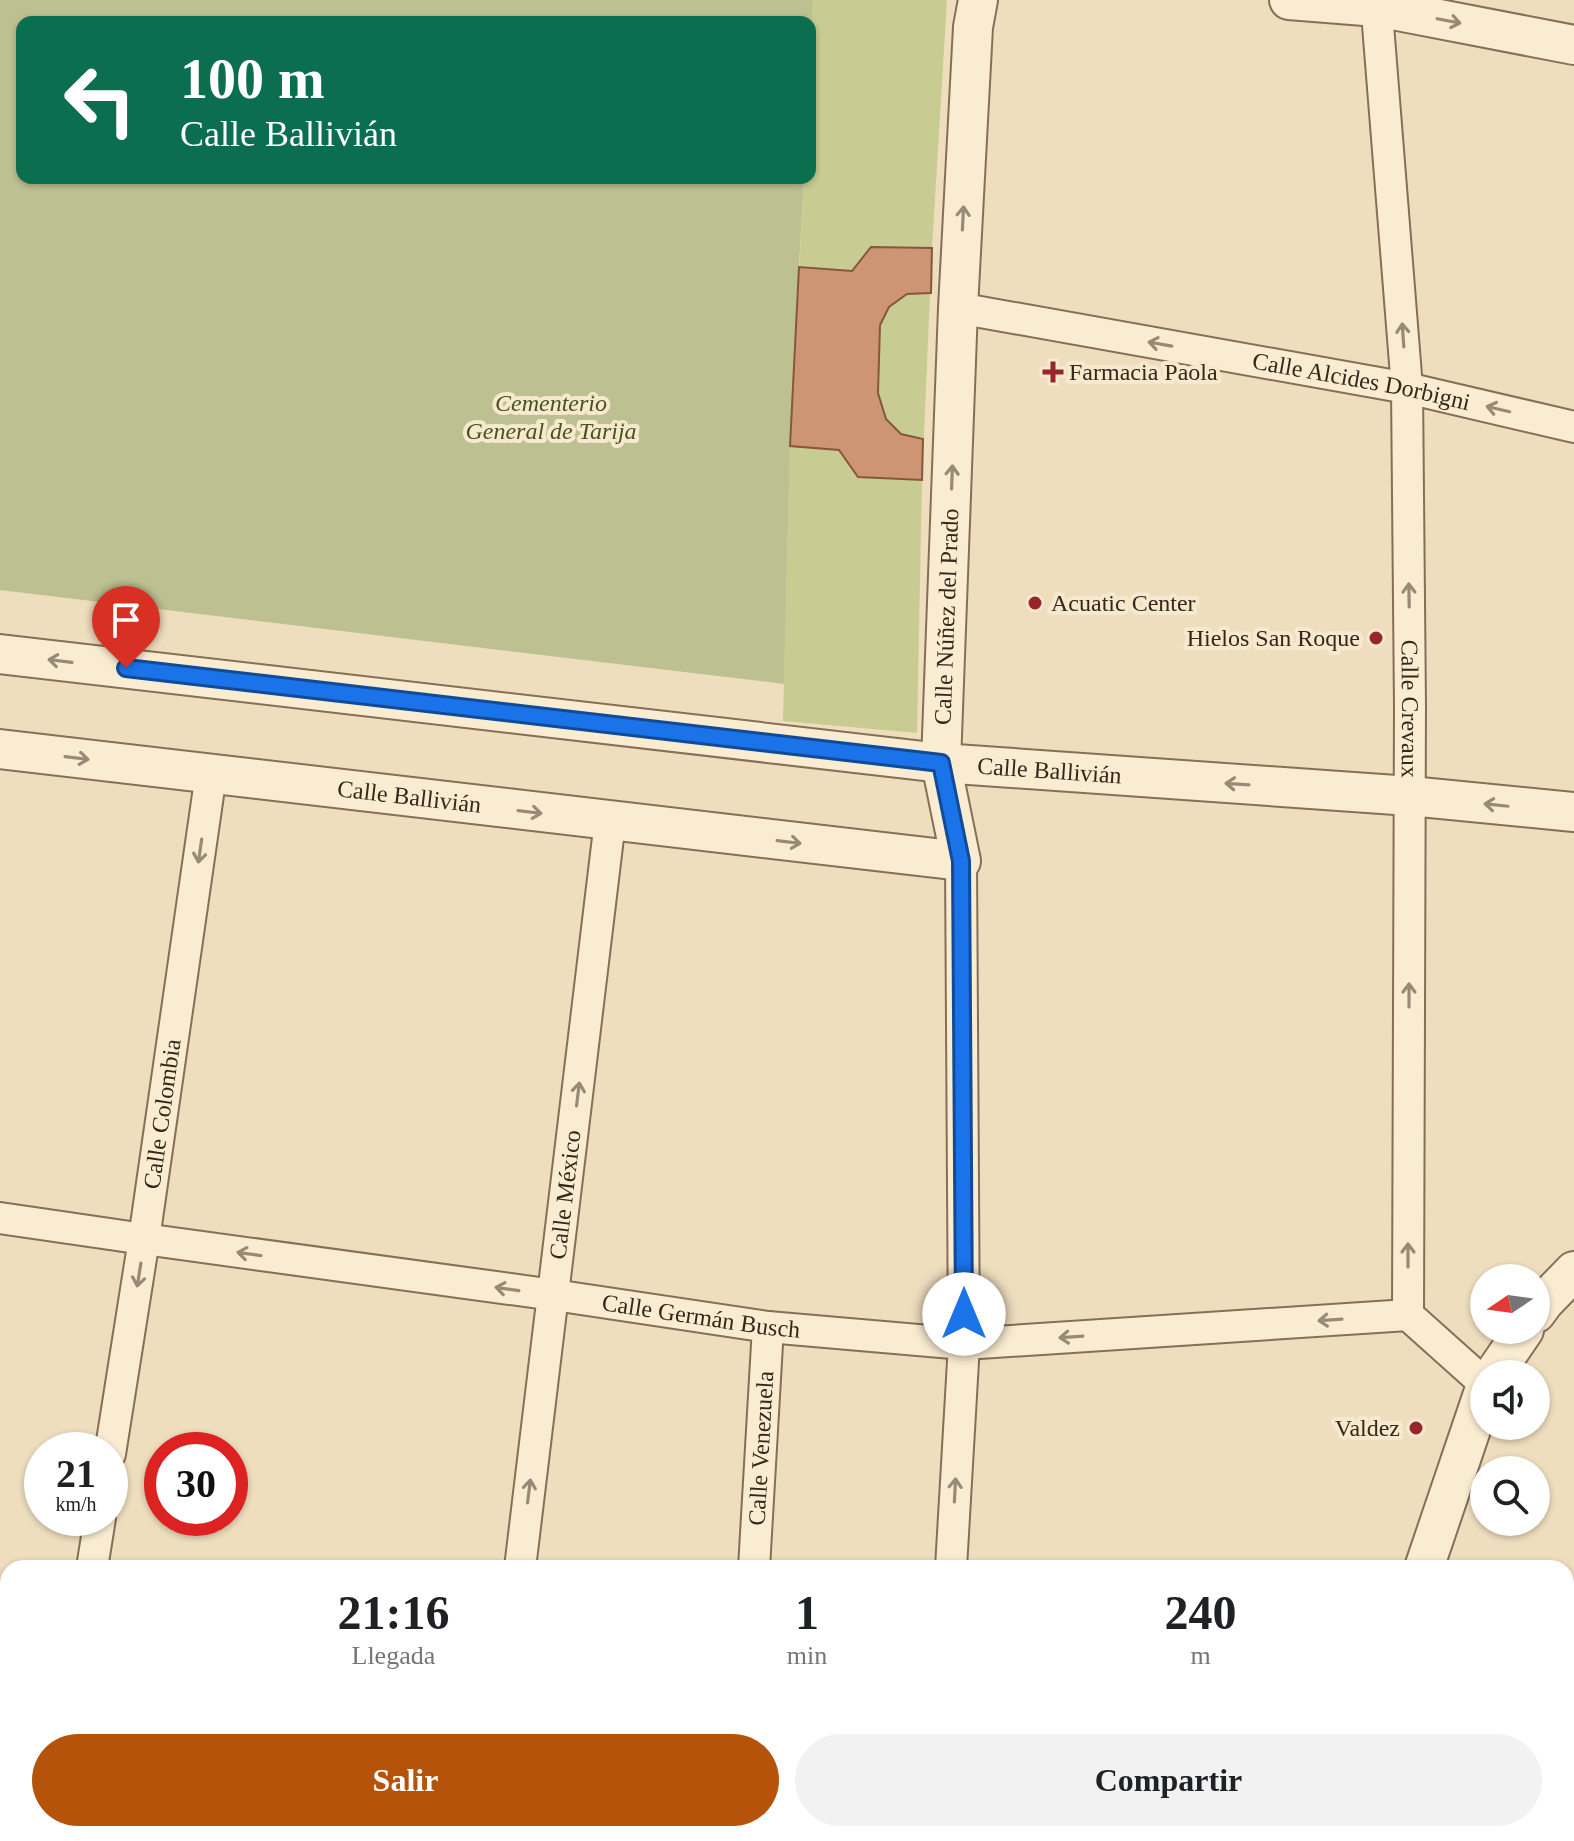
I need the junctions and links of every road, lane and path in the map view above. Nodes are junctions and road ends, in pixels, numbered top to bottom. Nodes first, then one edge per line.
1 (978, 0) edge
2 (1289, 0) edge
3 (1377, 3) edge
4 (1574, 45) edge
5 (958, 308) junction
6 (1407, 388) junction
7 (1574, 427) edge
8 (0, 654) edge
9 (0, 749) edge
10 (941, 763) junction
11 (211, 774) junction
12 (1410, 796) junction
13 (1574, 812) edge
14 (610, 821) junction
15 (961, 861) junction
16 (0, 1218) edge
17 (144, 1239) junction
18 (1574, 1271) edge
19 (554, 1295) junction
20 (1550, 1296) edge
21 (1408, 1315) junction
22 (768, 1327) junction
23 (964, 1344) junction
24 (1470, 1370) edge
25 (113, 1432) edge
26 (1470, 1432) edge
27 (97, 1536) edge
28 (93, 1560) edge
29 (521, 1560) edge
30 (754, 1560) edge
31 (951, 1560) edge
32 (1427, 1560) edge

5 -> 1 street, Calle Núñez del Prado
2 - 3 street
3 -> 4 street
6 -> 3 street, Calle Crevaux
6 -> 5 street, Calle Alcides Dorbigni
10 -> 5 street, Calle Núñez del Prado
7 -> 6 street, Calle Alcides Dorbigni
12 -> 6 street, Calle Crevaux
10 -> 8 street, Calle Ballivián
9 -> 11 street, Calle Ballivián
12 -> 10 street, Calle Ballivián
10 - 15 street, Calle Núñez del Prado
11 -> 14 street, Calle Ballivián
11 -> 17 street, Calle Colombia
13 -> 12 street, Calle Ballivián
21 -> 12 street, Calle Crevaux
14 -> 15 street, Calle Ballivián
19 -> 14 street, Calle México
15 - 23 street, Calle Núñez del Prado
16 - 17 street, Calle Germán Busch
19 -> 17 street, Calle Germán Busch
17 -> 25 street, Calle Colombia
18 - 20 street
19 - 22 street, Calle Germán Busch
29 -> 19 street, Calle México
21 -> 23 street, Calle Germán Busch
21 - 24 street
22 - 23 street, Calle Germán Busch
22 - 30 street, Calle Venezuela
31 -> 23 street, Calle Núñez del Prado
26 - 32 street
27 - 28 street

